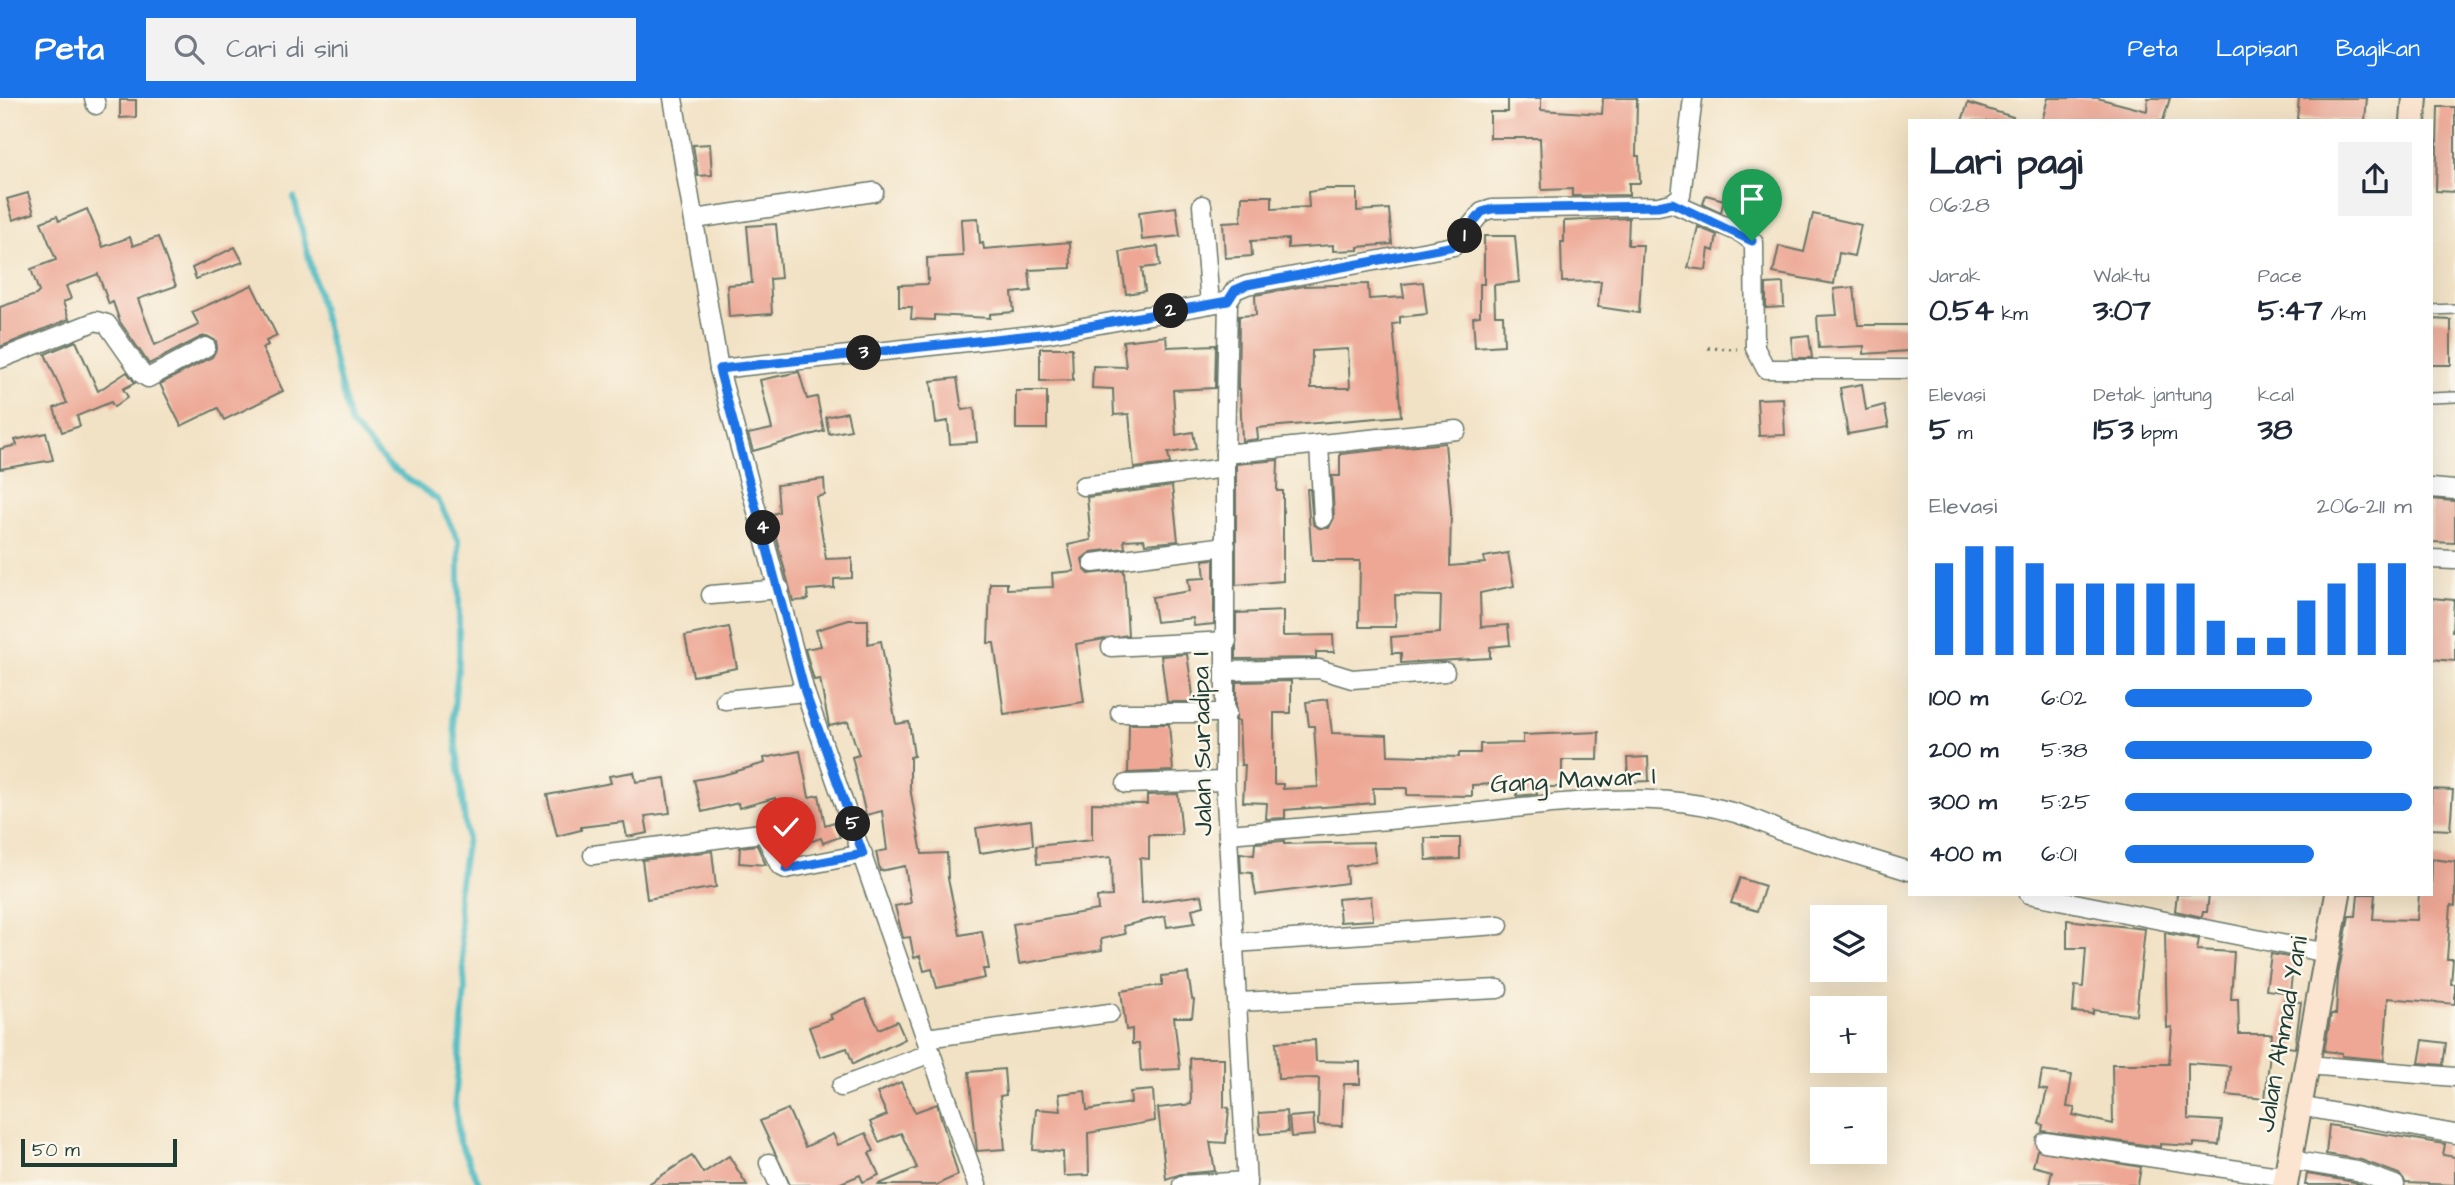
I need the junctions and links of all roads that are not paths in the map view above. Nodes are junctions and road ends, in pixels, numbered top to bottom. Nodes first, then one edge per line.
1 (673, 98) edge
2 (1693, 98) edge
3 (2415, 98) edge
4 (2413, 119) edge
5 (874, 192) dead end
6 (1672, 203) junction
7 (1202, 205) dead end
8 (695, 219) junction
9 (1219, 302) junction
10 (2455, 309) edge
11 (2433, 310) edge
12 (206, 347) dead end
13 (0, 359) edge
14 (719, 369) junction
15 (1908, 369) edge
16 (2455, 397) edge
17 (2433, 398) edge
18 (1457, 430) dead end
19 (1319, 444) junction
20 (1225, 461) junction
21 (1083, 486) dead end
22 (2433, 488) edge
23 (2455, 490) edge
24 (1323, 518) dead end
25 (1226, 545) junction
26 (2433, 559) edge
27 (2455, 560) edge
28 (1093, 563) dead end
29 (780, 589) junction
30 (711, 594) dead end
31 (1227, 641) junction
32 (1111, 647) dead end
33 (1227, 671) junction
34 (1445, 672) dead end
35 (805, 692) junction
36 (725, 701) dead end
37 (1120, 713) dead end
38 (1227, 713) junction
39 (1225, 781) junction
40 (1126, 784) dead end
41 (1229, 834) junction
42 (863, 854) junction
43 (593, 855) dead end
44 (1908, 871) edge
45 (2049, 896) edge
46 (2338, 896) edge
47 (2079, 899) edge
48 (1499, 925) dead end
49 (1234, 943) junction
50 (2327, 953) junction
51 (1498, 989) dead end
52 (1238, 1002) junction
53 (1110, 1013) dead end
54 (929, 1045) junction
55 (2307, 1065) junction
56 (2455, 1077) edge
57 (841, 1087) dead end
58 (2299, 1106) junction
59 (2455, 1134) edge
60 (2045, 1142) dead end
61 (769, 1163) dead end
62 (2287, 1174) edge
63 (1247, 1183) edge
64 (779, 1185) edge
65 (977, 1185) edge
66 (1182, 1185) edge
67 (2395, 1185) edge

1 - 8 street
2 - 6 street
3 - 4 main road
5 - 8 street
6 - 9 street
6 - 15 street
7 - 9 street, Jalan Suradipa I
8 - 14 street
9 - 14 street
9 - 20 street, Jalan Suradipa I
10 - 11 lane
12 - 13 street
14 - 29 street
16 - 17 lane
18 - 19 street
19 - 20 street
19 - 24 street
20 - 21 street
20 - 25 street, Jalan Suradipa I
22 - 23 street
25 - 28 street
25 - 31 street, Jalan Suradipa I
26 - 27 street
29 - 30 street
29 - 35 street
31 - 32 street
31 - 33 street, Jalan Suradipa I
33 - 34 street
33 - 38 street, Jalan Suradipa I
35 - 36 street
35 - 42 street
37 - 38 street
38 - 39 street, Jalan Suradipa I
39 - 40 street
39 - 41 street, Jalan Suradipa I
41 - 44 street, Gang Mawar I
41 - 49 street, Jalan Suradipa I
42 - 43 street
42 - 54 street
45 - 47 street
46 - 50 main road, Jalan Ahmad Yani
47 - 50 street
48 - 49 street
49 - 52 street, Jalan Suradipa I
50 - 55 main road, Jalan Ahmad Yani
51 - 52 street
52 - 63 street, Jalan Suradipa I
53 - 54 street
54 - 57 street
54 - 65 street
55 - 56 street
55 - 58 main road, Jalan Ahmad Yani
58 - 59 street
58 - 62 main road, Jalan Ahmad Yani
60 - 62 street
61 - 64 street
62 - 67 street
63 - 66 street

